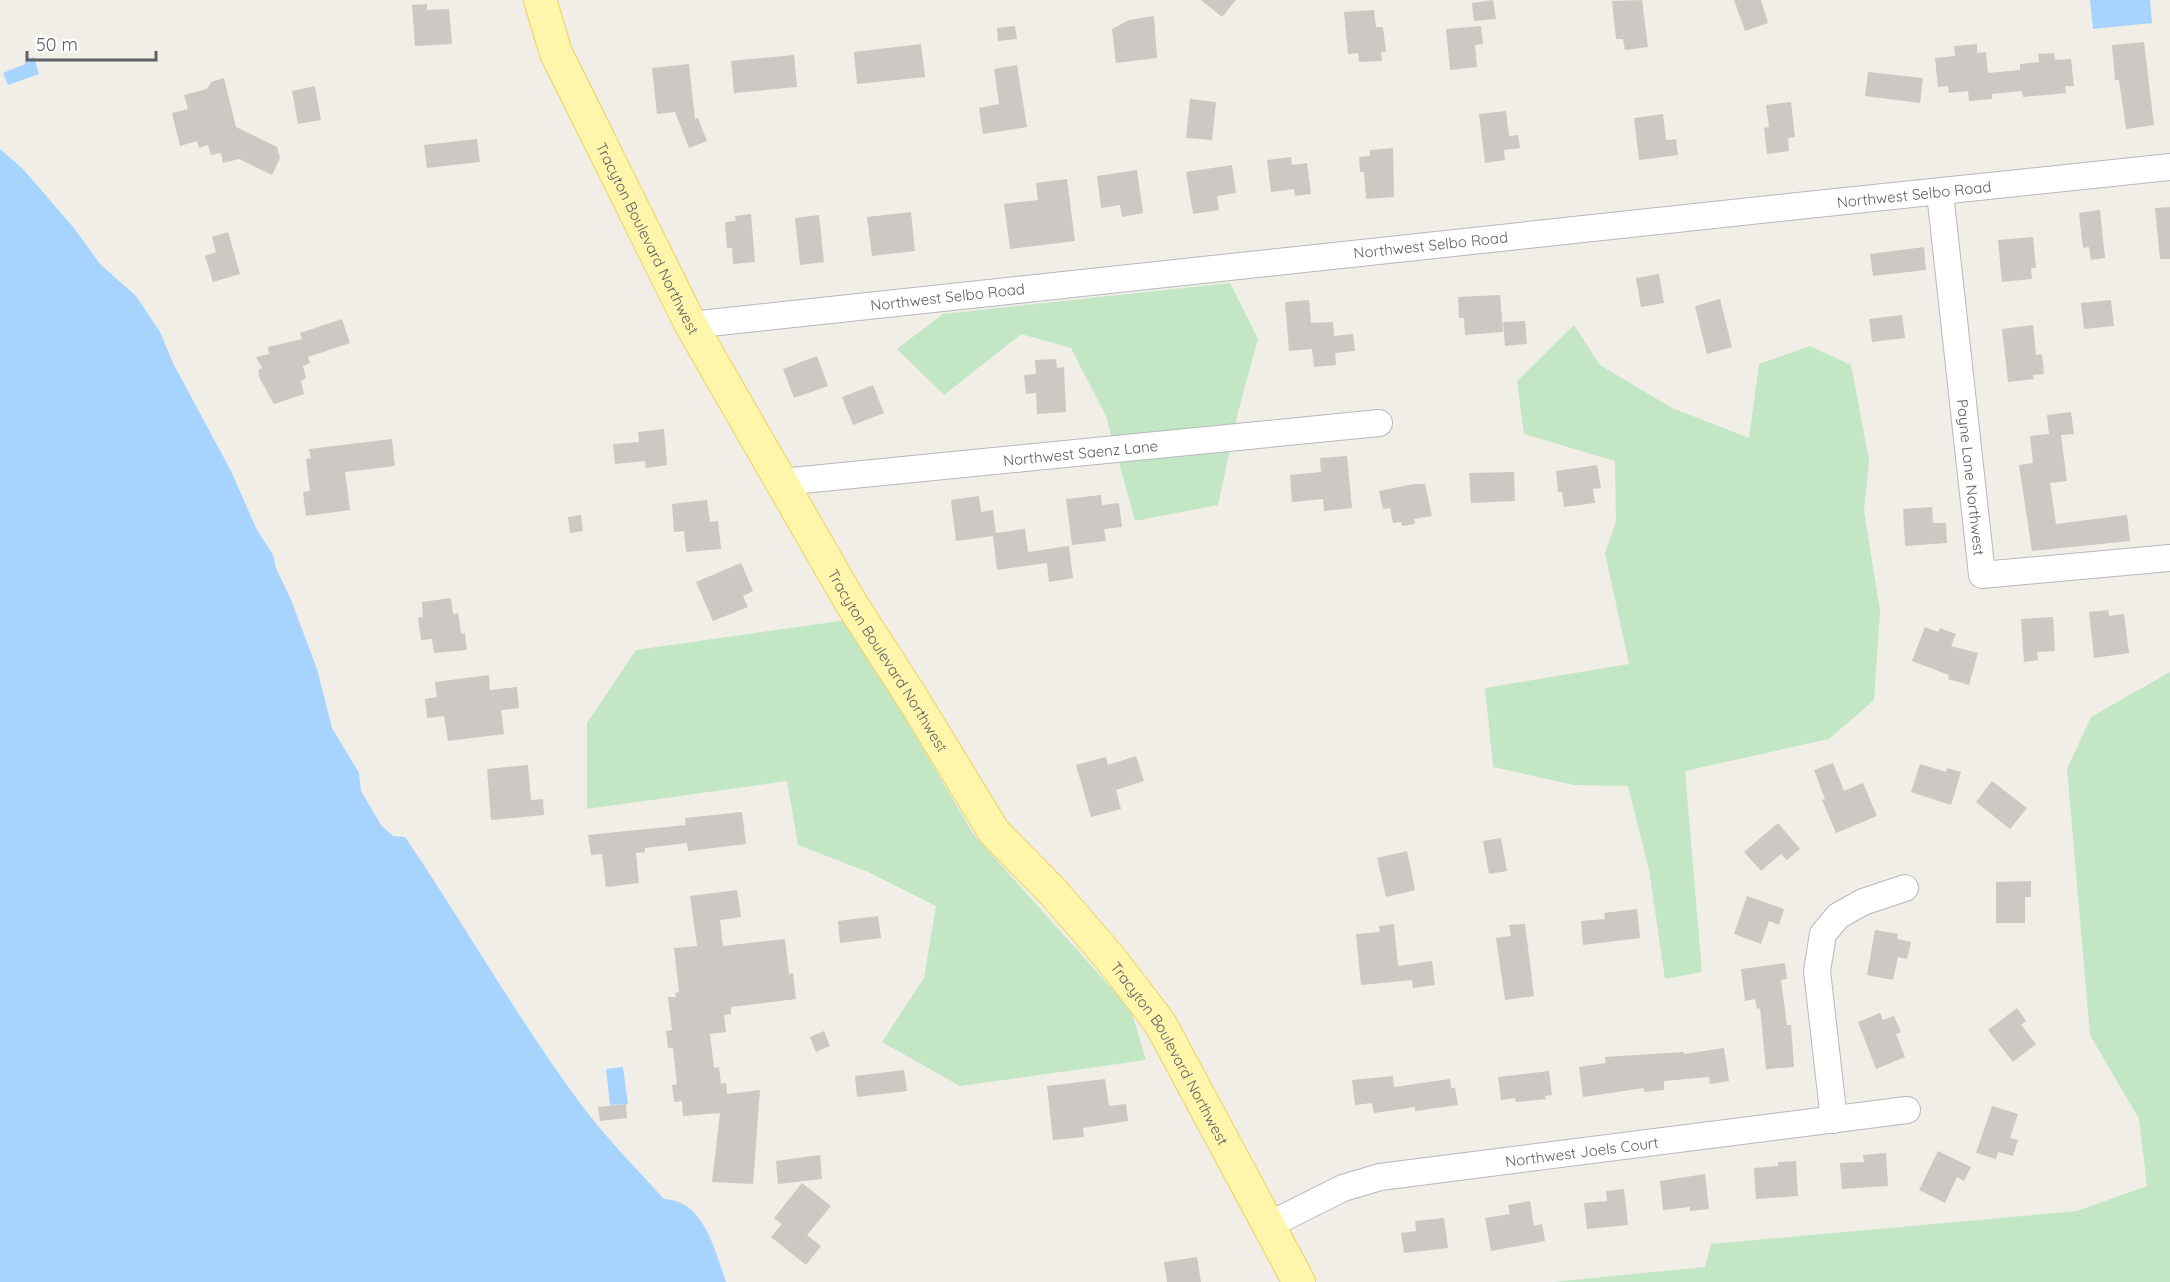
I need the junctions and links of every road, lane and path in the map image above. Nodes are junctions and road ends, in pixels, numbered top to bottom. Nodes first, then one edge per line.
1 (540, 0) edge
2 (2170, 167) edge
3 (1940, 193) junction
4 (691, 325) junction
5 (1379, 423) dead end
6 (782, 482) junction
7 (2170, 558) edge
8 (1905, 888) dead end
9 (1907, 1110) dead end
10 (1834, 1120) junction
11 (1267, 1226) junction
12 (1299, 1282) edge

1 - 4 main road, Tracyton Boulevard Northwest
2 - 3 street, Northwest Selbo Road
3 - 4 street, Northwest Selbo Road
3 - 7 street, Payne Lane Northwest
4 - 6 main road, Tracyton Boulevard Northwest
5 - 6 street, Northwest Saenz Lane
6 - 11 main road, Tracyton Boulevard Northwest
8 - 10 street
9 - 10 street, Northwest Joels Court
10 - 11 street, Northwest Joels Court
11 - 12 main road, Tracyton Boulevard Northwest

